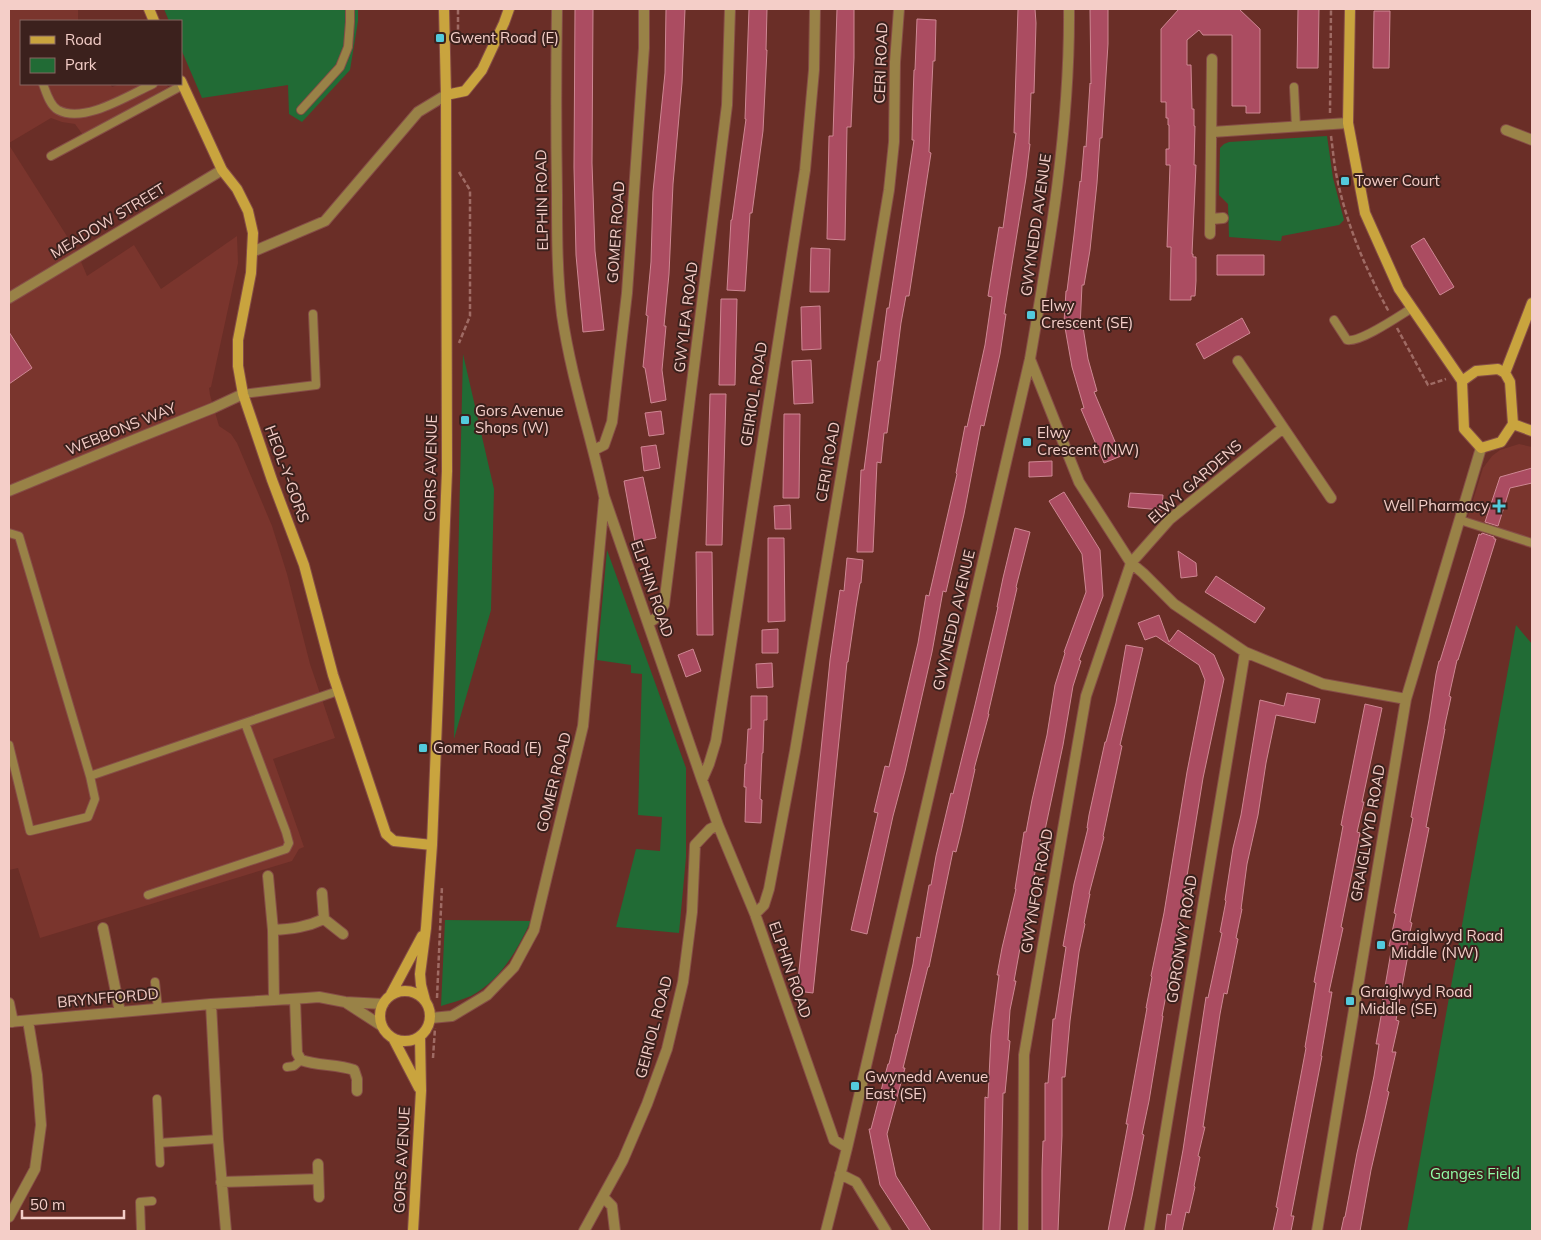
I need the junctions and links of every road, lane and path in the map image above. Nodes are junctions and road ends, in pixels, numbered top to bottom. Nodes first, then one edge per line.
1 (350, 9) edge
2 (444, 9) edge
3 (509, 9) edge
4 (557, 9) edge
5 (644, 9) edge
6 (730, 9) edge
7 (815, 9) edge
8 (899, 9) edge
9 (1069, 9) edge
10 (1350, 9) edge
11 (1212, 59) dead end
12 (182, 83) edge
13 (43, 85) edge
14 (151, 85) edge
15 (178, 85) edge
16 (1294, 88) dead end
17 (446, 96) junction
18 (301, 110) dead end
19 (1348, 124) junction
20 (1296, 127) junction
21 (1506, 130) dead end
22 (1212, 132) junction
23 (1532, 140) edge
24 (51, 156) dead end
25 (222, 170) junction
26 (1223, 218) dead end
27 (1211, 219) junction
28 (1210, 234) dead end
29 (252, 252) junction
30 (9, 298) edge
31 (1532, 303) edge
32 (1412, 308) junction
33 (313, 314) dead end
34 (1334, 320) dead end
35 (1030, 359) junction
36 (1238, 361) dead end
37 (1505, 373) junction
38 (1462, 380) junction
39 (243, 394) junction
40 (1513, 424) junction
41 (1283, 428) junction
42 (1532, 431) edge
43 (1481, 448) junction
44 (594, 450) junction
45 (9, 491) edge
46 (604, 496) junction
47 (1331, 498) dead end
48 (1460, 520) junction
49 (9, 533) edge
50 (1532, 543) edge
51 (1131, 563) junction
52 (648, 623) junction
53 (1246, 652) junction
54 (338, 691) junction
55 (1406, 699) junction
56 (245, 722) junction
57 (9, 745) edge
58 (90, 776) junction
59 (702, 780) junction
60 (718, 825) junction
61 (432, 845) junction
62 (268, 876) dead end
63 (322, 893) dead end
64 (148, 895) dead end
65 (755, 914) junction
66 (324, 919) junction
67 (102, 928) dead end
68 (426, 928) junction
69 (273, 930) junction
70 (343, 934) dead end
71 (155, 982) dead end
72 (392, 994) junction
73 (295, 999) junction
74 (274, 1000) junction
75 (425, 1000) junction
76 (345, 1002) junction
77 (9, 1003) edge
78 (210, 1004) junction
79 (383, 1004) junction
80 (158, 1009) junction
81 (120, 1012) junction
82 (431, 1018) junction
83 (28, 1021) junction
84 (11, 1022) edge
85 (382, 1026) junction
86 (420, 1037) junction
87 (393, 1038) junction
88 (301, 1060) junction
89 (287, 1067) dead end
90 (356, 1091) dead end
91 (421, 1091) junction
92 (157, 1099) dead end
93 (218, 1139) junction
94 (159, 1143) junction
95 (847, 1148) junction
96 (160, 1163) dead end
97 (318, 1164) dead end
98 (840, 1174) junction
99 (318, 1179) junction
100 (222, 1182) junction
101 (319, 1197) dead end
102 (603, 1197) junction
103 (152, 1201) dead end
104 (9, 1216) edge
105 (141, 1231) edge
106 (226, 1231) edge
107 (413, 1231) edge
108 (584, 1231) edge
109 (615, 1231) edge
110 (826, 1231) edge
111 (886, 1231) edge
112 (1023, 1231) edge
113 (1149, 1231) edge
114 (1317, 1231) edge

1 - 18 lane
2 - 17 street, GORS AVENUE
3 - 17 street
4 - 44 street, ELPHIN ROAD
5 - 44 street, GOMER ROAD
6 - 52 street, GWYLFA ROAD
7 - 59 street, GEIRIOL ROAD
8 - 65 street, CERI ROAD
9 - 35 street, GWYNEDD AVENUE
10 - 19 street
11 - 22 street
12 - 25 street, HEOL-Y-GORS
13 - 14 lane
15 - 24 lane
16 - 20 lane
17 - 29 street
17 - 61 street, GORS AVENUE
19 - 20 street
19 - 32 street
20 - 22 street
21 - 23 street
22 - 27 street
25 - 29 street, HEOL-Y-GORS
25 - 30 street, MEADOW STREET
26 - 27 street
27 - 28 street
29 - 39 street, HEOL-Y-GORS
31 - 37 street
32 - 34 lane
32 - 38 street
33 - 39 lane
35 - 51 street
35 - 95 street, GWYNEDD AVENUE
36 - 41 street
37 - 38 street
37 - 40 street
38 - 43 street
39 - 45 street, WEBBONS WAY
39 - 54 street, HEOL-Y-GORS
40 - 42 street
40 - 43 street
41 - 47 street
41 - 51 street, ELWY GARDENS
43 - 48 street, GRAIGLWYD ROAD
44 - 46 street, ELPHIN ROAD
46 - 52 street, ELPHIN ROAD
46 - 82 street, GOMER ROAD
48 - 50 lane
48 - 55 street, GRAIGLWYD ROAD
49 - 58 lane
51 - 53 street
51 - 112 street, GWYNFOR ROAD
52 - 59 street, ELPHIN ROAD
53 - 55 street
53 - 113 street, GORONWY ROAD
54 - 56 lane
54 - 61 street, HEOL-Y-GORS
55 - 114 street, GRAIGLWYD ROAD
56 - 58 lane
56 - 64 lane
57 - 58 lane
59 - 60 street, ELPHIN ROAD
60 - 65 street, ELPHIN ROAD
60 - 102 street, GEIRIOL ROAD
61 - 68 street, GORS AVENUE
62 - 69 street
63 - 66 street
65 - 95 street, ELPHIN ROAD
66 - 69 street
66 - 70 street
67 - 81 street
68 - 72 street, GORS AVENUE
68 - 75 street, GORS AVENUE
69 - 74 street
71 - 80 lane
72 - 75 street
72 - 79 street
73 - 74 street, BRYNFFORDD
73 - 76 street, BRYNFFORDD
73 - 88 street
74 - 78 street, BRYNFFORDD
75 - 82 street
76 - 79 street
76 - 85 street
77 - 84 street
78 - 80 street, BRYNFFORDD
78 - 93 street
79 - 85 street
80 - 81 street, BRYNFFORDD
81 - 83 street, BRYNFFORDD
82 - 86 street
83 - 84 street, BRYNFFORDD
83 - 104 street
85 - 87 street
86 - 87 street
86 - 91 street, GORS AVENUE
87 - 91 street, GORS AVENUE
88 - 89 lane
88 - 90 street
91 - 107 street, GORS AVENUE
92 - 94 lane
93 - 94 lane
93 - 100 street
94 - 96 lane
95 - 98 street, GWYNEDD AVENUE
97 - 99 street
98 - 110 street, GWYNEDD AVENUE
98 - 111 street
99 - 100 street
99 - 101 street
100 - 106 street
102 - 108 street, GEIRIOL ROAD
102 - 109 street
103 - 105 lane

